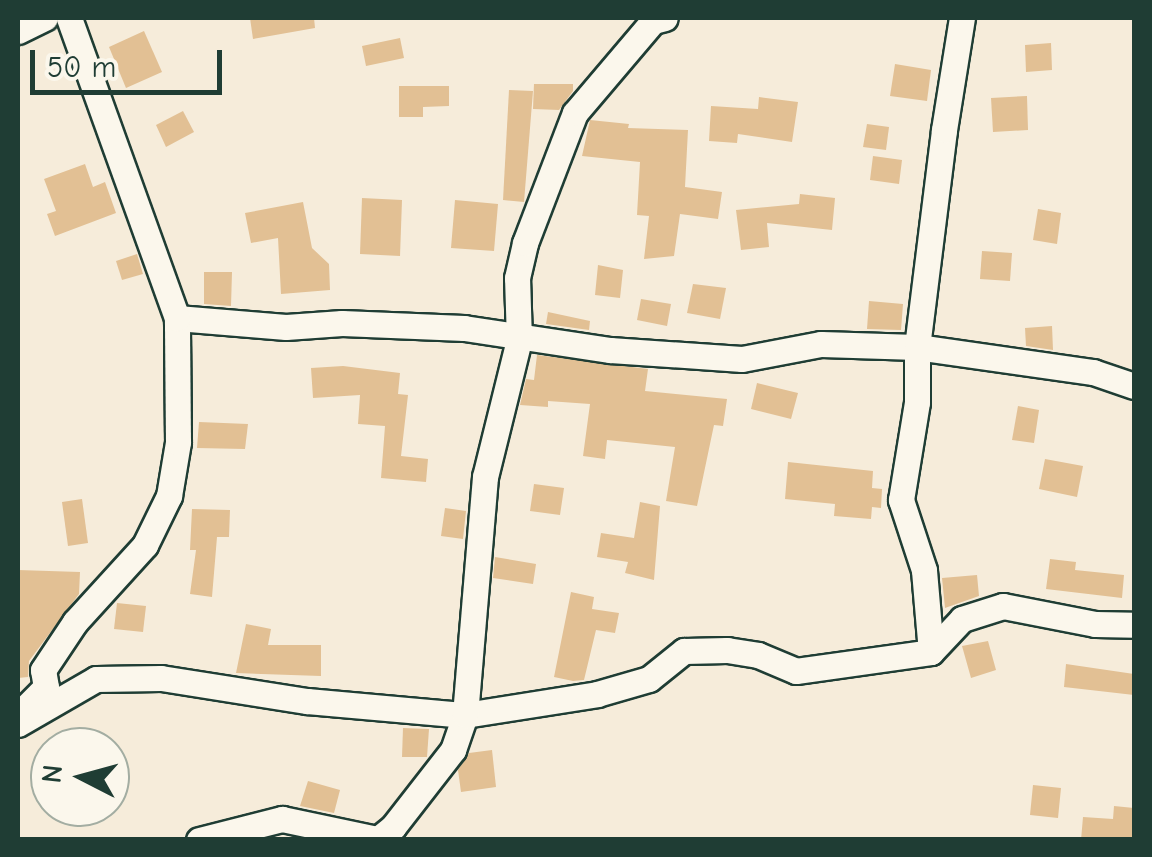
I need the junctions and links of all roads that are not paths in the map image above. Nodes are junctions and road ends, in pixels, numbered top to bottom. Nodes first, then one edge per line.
1 (44, 18) edge
2 (69, 18) edge
3 (665, 18) edge
4 (962, 18) edge
5 (18, 31) edge
6 (177, 318) junction
7 (518, 340) junction
8 (917, 348) junction
9 (1134, 386) edge
10 (1134, 625) edge
11 (931, 652) junction
12 (465, 715) junction
13 (18, 716) edge
14 (18, 724) edge
15 (377, 839) edge
16 (198, 840) edge

1 - 5 street
2 - 6 street
3 - 7 street
4 - 8 street
6 - 7 street
6 - 13 street
7 - 8 street
7 - 12 street
8 - 9 street
8 - 11 street
10 - 11 street
11 - 12 street
12 - 14 street
12 - 15 street
15 - 16 street

